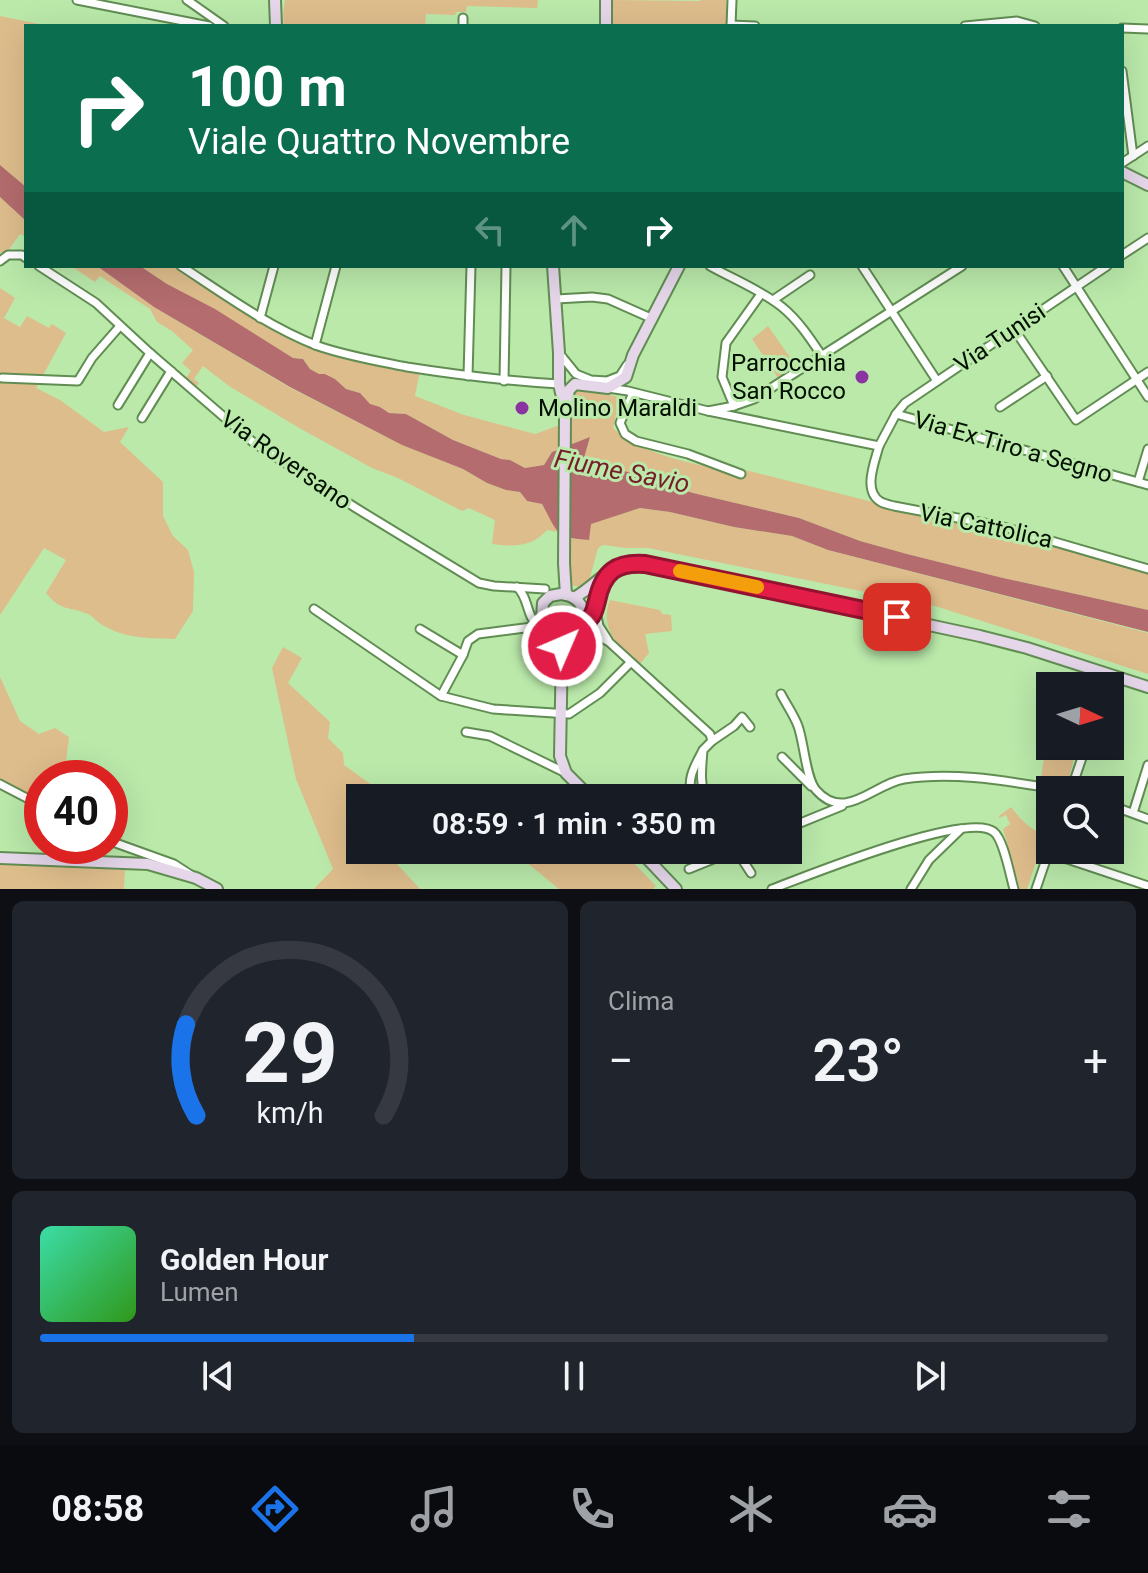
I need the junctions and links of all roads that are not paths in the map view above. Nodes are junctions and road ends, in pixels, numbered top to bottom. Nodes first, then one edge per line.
1 (77, 0) edge
2 (187, 0) edge
3 (275, 0) edge
4 (606, 0) edge
5 (732, 0) edge
6 (199, 24) edge
7 (221, 24) edge
8 (276, 24) edge
9 (606, 24) edge
10 (731, 24) edge
11 (986, 24) edge
12 (1028, 24) edge
13 (1124, 28) edge
14 (1148, 29) edge
15 (1124, 92) edge
16 (1148, 146) edge
17 (1133, 156) junction
18 (1124, 162) edge
19 (1124, 173) edge
20 (1148, 185) edge
21 (1148, 238) edge
22 (1124, 254) edge
23 (24, 256) edge
24 (0, 261) edge
25 (42, 268) edge
26 (184, 268) edge
27 (273, 268) edge
28 (335, 268) edge
29 (471, 268) edge
30 (506, 268) edge
31 (553, 268) edge
32 (678, 268) edge
33 (714, 268) edge
34 (863, 268) edge
35 (959, 268) edge
36 (1064, 268) edge
37 (1104, 268) edge
38 (810, 275) dead end
39 (1077, 286) junction
40 (761, 294) junction
41 (556, 299) junction
42 (773, 300) junction
43 (892, 311) junction
44 (260, 318) junction
45 (653, 319) junction
46 (120, 326) junction
47 (1014, 329) junction
48 (315, 345) junction
49 (150, 353) junction
50 (559, 353) junction
51 (633, 355) junction
52 (822, 356) junction
53 (171, 371) junction
54 (1148, 372) edge
55 (468, 376) junction
56 (1047, 376) junction
57 (626, 377) junction
58 (2, 378) dead end
59 (1137, 380) junction
60 (504, 381) junction
61 (937, 381) junction
62 (559, 384) junction
63 (608, 388) junction
64 (633, 393) junction
65 (1148, 397) edge
66 (118, 405) dead end
67 (734, 406) junction
68 (1000, 407) dead end
69 (708, 411) junction
70 (896, 414) junction
71 (565, 415) junction
72 (142, 418) dead end
73 (879, 446) junction
74 (1148, 449) edge
75 (741, 474) dead end
76 (1138, 482) junction
77 (1148, 485) edge
78 (564, 563) junction
79 (613, 569) junction
80 (1148, 569) edge
81 (517, 587) junction
82 (549, 594) junction
83 (575, 595) junction
84 (596, 604) junction
85 (528, 608) junction
86 (314, 609) dead end
87 (574, 624) junction
88 (547, 626) junction
89 (420, 629) dead end
90 (609, 642) junction
91 (562, 646) junction
92 (463, 655) junction
93 (630, 663) junction
94 (1088, 672) edge
95 (1124, 683) edge
96 (1148, 687) edge
97 (781, 694) dead end
98 (441, 696) junction
99 (560, 713) junction
100 (750, 727) dead end
101 (466, 732) dead end
102 (712, 741) junction
103 (703, 750) junction
104 (782, 757) dead end
105 (1148, 765) edge
106 (566, 773) junction
107 (0, 784) edge
108 (577, 784) edge
109 (690, 784) edge
110 (702, 784) edge
111 (1036, 786) edge
112 (813, 787) junction
113 (24, 797) edge
114 (847, 804) junction
115 (1124, 810) edge
116 (1133, 813) junction
117 (1148, 819) edge
118 (802, 822) edge
119 (963, 828) junction
120 (128, 847) edge
121 (0, 858) edge
122 (653, 864) edge
123 (700, 864) edge
124 (744, 864) edge
125 (1045, 864) edge
126 (1086, 864) edge
127 (689, 869) dead end
128 (750, 871) dead end
129 (196, 878) junction
130 (1148, 886) edge
131 (676, 888) edge
132 (217, 889) edge
133 (772, 889) edge
134 (911, 889) edge
135 (1014, 889) edge
136 (1036, 889) edge

1 - 6 street
2 - 7 street
3 - 8 street
4 - 9 street
5 - 10 street
11 - 12 street
13 - 14 street
15 - 17 street
16 - 17 street
17 - 18 street
19 - 20 street
21 - 22 street
23 - 24 street
25 - 46 street, Via Roversano
26 - 44 street
27 - 44 street
28 - 48 street
29 - 55 street
30 - 60 street
31 - 41 street
32 - 45 street
33 - 40 street
34 - 43 street
35 - 43 street
36 - 39 street
37 - 39 street, Via Tunisi
38 - 42 street
39 - 47 street, Via Tunisi
39 - 59 street
40 - 42 street
40 - 67 street
41 - 45 street
41 - 50 street
42 - 52 street
43 - 52 street
43 - 61 street
44 - 48 street
45 - 51 street
46 - 49 street, Via Roversano
46 - 58 street
47 - 56 street
47 - 61 street, Via Tunisi
48 - 55 street
49 - 53 street, Via Roversano
49 - 66 street
50 - 51 street
50 - 62 street
51 - 57 street
52 - 67 street
53 - 72 street
53 - 81 street, Via Roversano
54 - 59 street
55 - 60 street
56 - 59 street
56 - 68 street
57 - 63 street
57 - 64 street
59 - 65 street
60 - 62 street
61 - 70 street, Via Tunisi
62 - 71 street
63 - 64 street, Via Ex Tiro a Segno
63 - 71 street
64 - 69 street, Via Ex Tiro a Segno
64 - 75 street
67 - 69 street
69 - 73 street, Via Ex Tiro a Segno
70 - 73 street, Via Ex Tiro a Segno
70 - 76 street, Via Ex Tiro a Segno
71 - 78 street
73 - 80 street, Via Cattolica
74 - 76 street
76 - 77 street, Via Ex Tiro a Segno
78 - 82 street
78 - 83 street
79 - 83 street
79 - 84 street
79 - 94 street
81 - 82 street, Via Roversano
81 - 85 street
82 - 83 street
82 - 85 street
82 - 88 street
83 - 84 street
83 - 87 street
84 - 87 street
84 - 90 street
85 - 88 street
86 - 98 street
87 - 88 street
87 - 90 street
87 - 91 street
88 - 91 street
88 - 92 street
89 - 92 street
90 - 93 street
91 - 99 street
92 - 98 street
93 - 99 street
93 - 102 street
95 - 96 street
97 - 112 street
98 - 99 street
99 - 106 street
100 - 102 street
101 - 106 street
102 - 103 street
103 - 109 street
103 - 110 street
104 - 112 street
105 - 116 street
106 - 108 street
107 - 113 street
111 - 114 street
112 - 114 street
114 - 118 street
115 - 116 street
116 - 117 street
119 - 133 street
119 - 134 street
119 - 135 street
120 - 129 street
121 - 129 street
122 - 131 street
123 - 127 street
124 - 128 street
125 - 136 street
126 - 130 street
129 - 132 street

